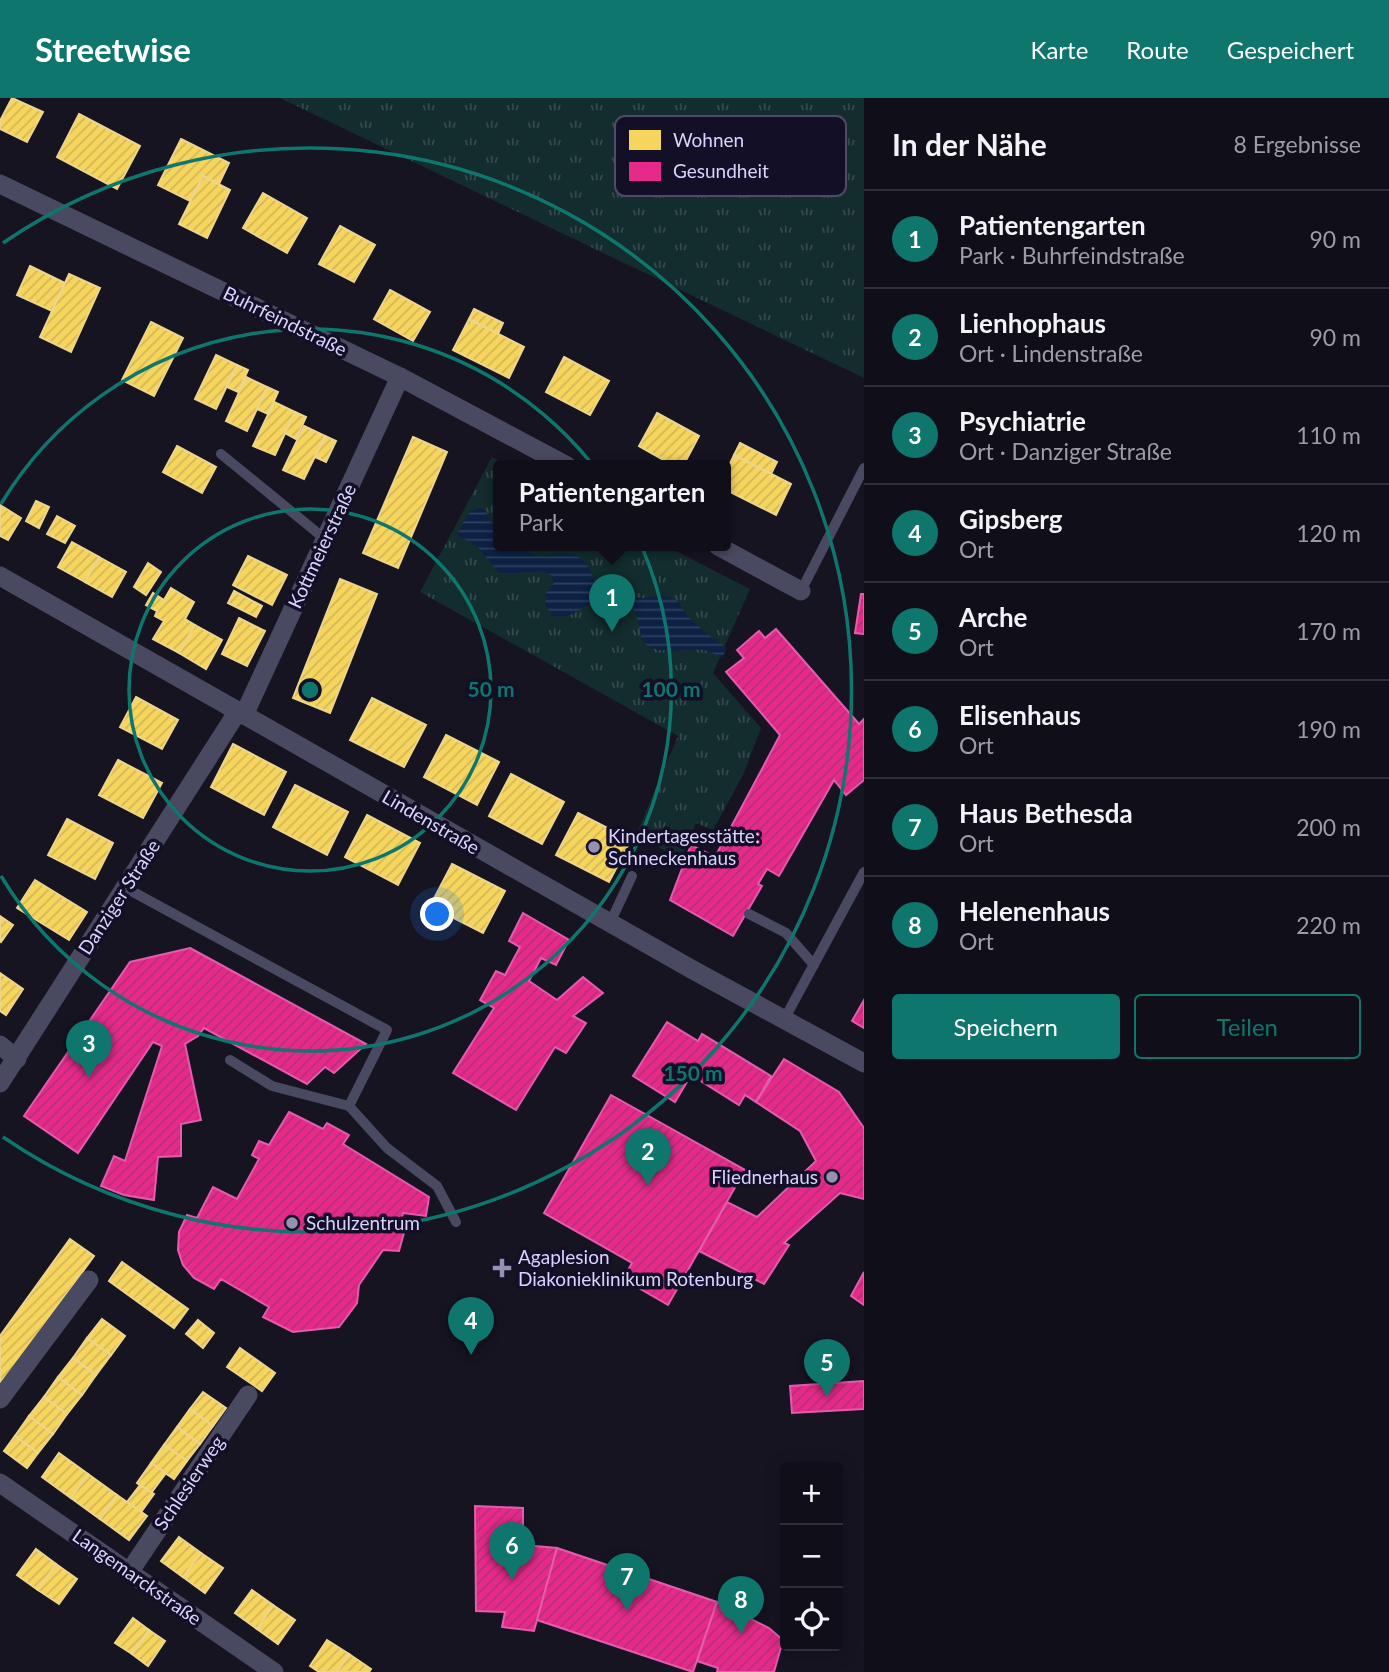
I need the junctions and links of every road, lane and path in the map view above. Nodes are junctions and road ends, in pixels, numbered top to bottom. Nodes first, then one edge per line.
1 (0, 184) edge
2 (400, 377) junction
3 (221, 454) dead end
4 (556, 460) edge
5 (864, 468) edge
6 (325, 539) junction
7 (727, 551) edge
8 (0, 576) edge
9 (801, 591) joint
10 (241, 713) junction
11 (864, 872) edge
12 (632, 876) dead end
13 (124, 887) junction
14 (749, 914) dead end
15 (610, 923) junction
16 (814, 965) junction
17 (785, 1018) junction
18 (0, 1045) edge
19 (17, 1059) junction
20 (230, 1060) dead end
21 (864, 1063) edge
22 (0, 1083) edge
23 (349, 1106) junction
24 (456, 1222) dead end
25 (89, 1280) dead end
26 (248, 1395) dead end
27 (0, 1398) edge
28 (0, 1483) edge
29 (130, 1571) junction
30 (274, 1672) edge

1 - 2 street, Buhrfeindstraße
2 - 4 street, Buhrfeindstraße
2 - 6 street, Kottmeierstraße
3 - 6 lane
5 - 9 lane
6 - 10 street, Kottmeierstraße
7 - 9 street
8 - 10 street, Lindenstraße
10 - 13 street, Danziger Straße
10 - 15 street, Lindenstraße
11 - 16 lane
12 - 15 lane
13 - 19 street, Danziger Straße
13 - 23 lane
14 - 16 lane
15 - 17 street, Lindenstraße
16 - 17 lane
17 - 21 street, Lindenstraße
18 - 19 street
19 - 22 street, Danziger Straße
20 - 23 lane
23 - 24 lane
25 - 27 street
26 - 29 street, Schlesierweg
28 - 29 street, Langemarckstraße
29 - 30 street, Langemarckstraße

